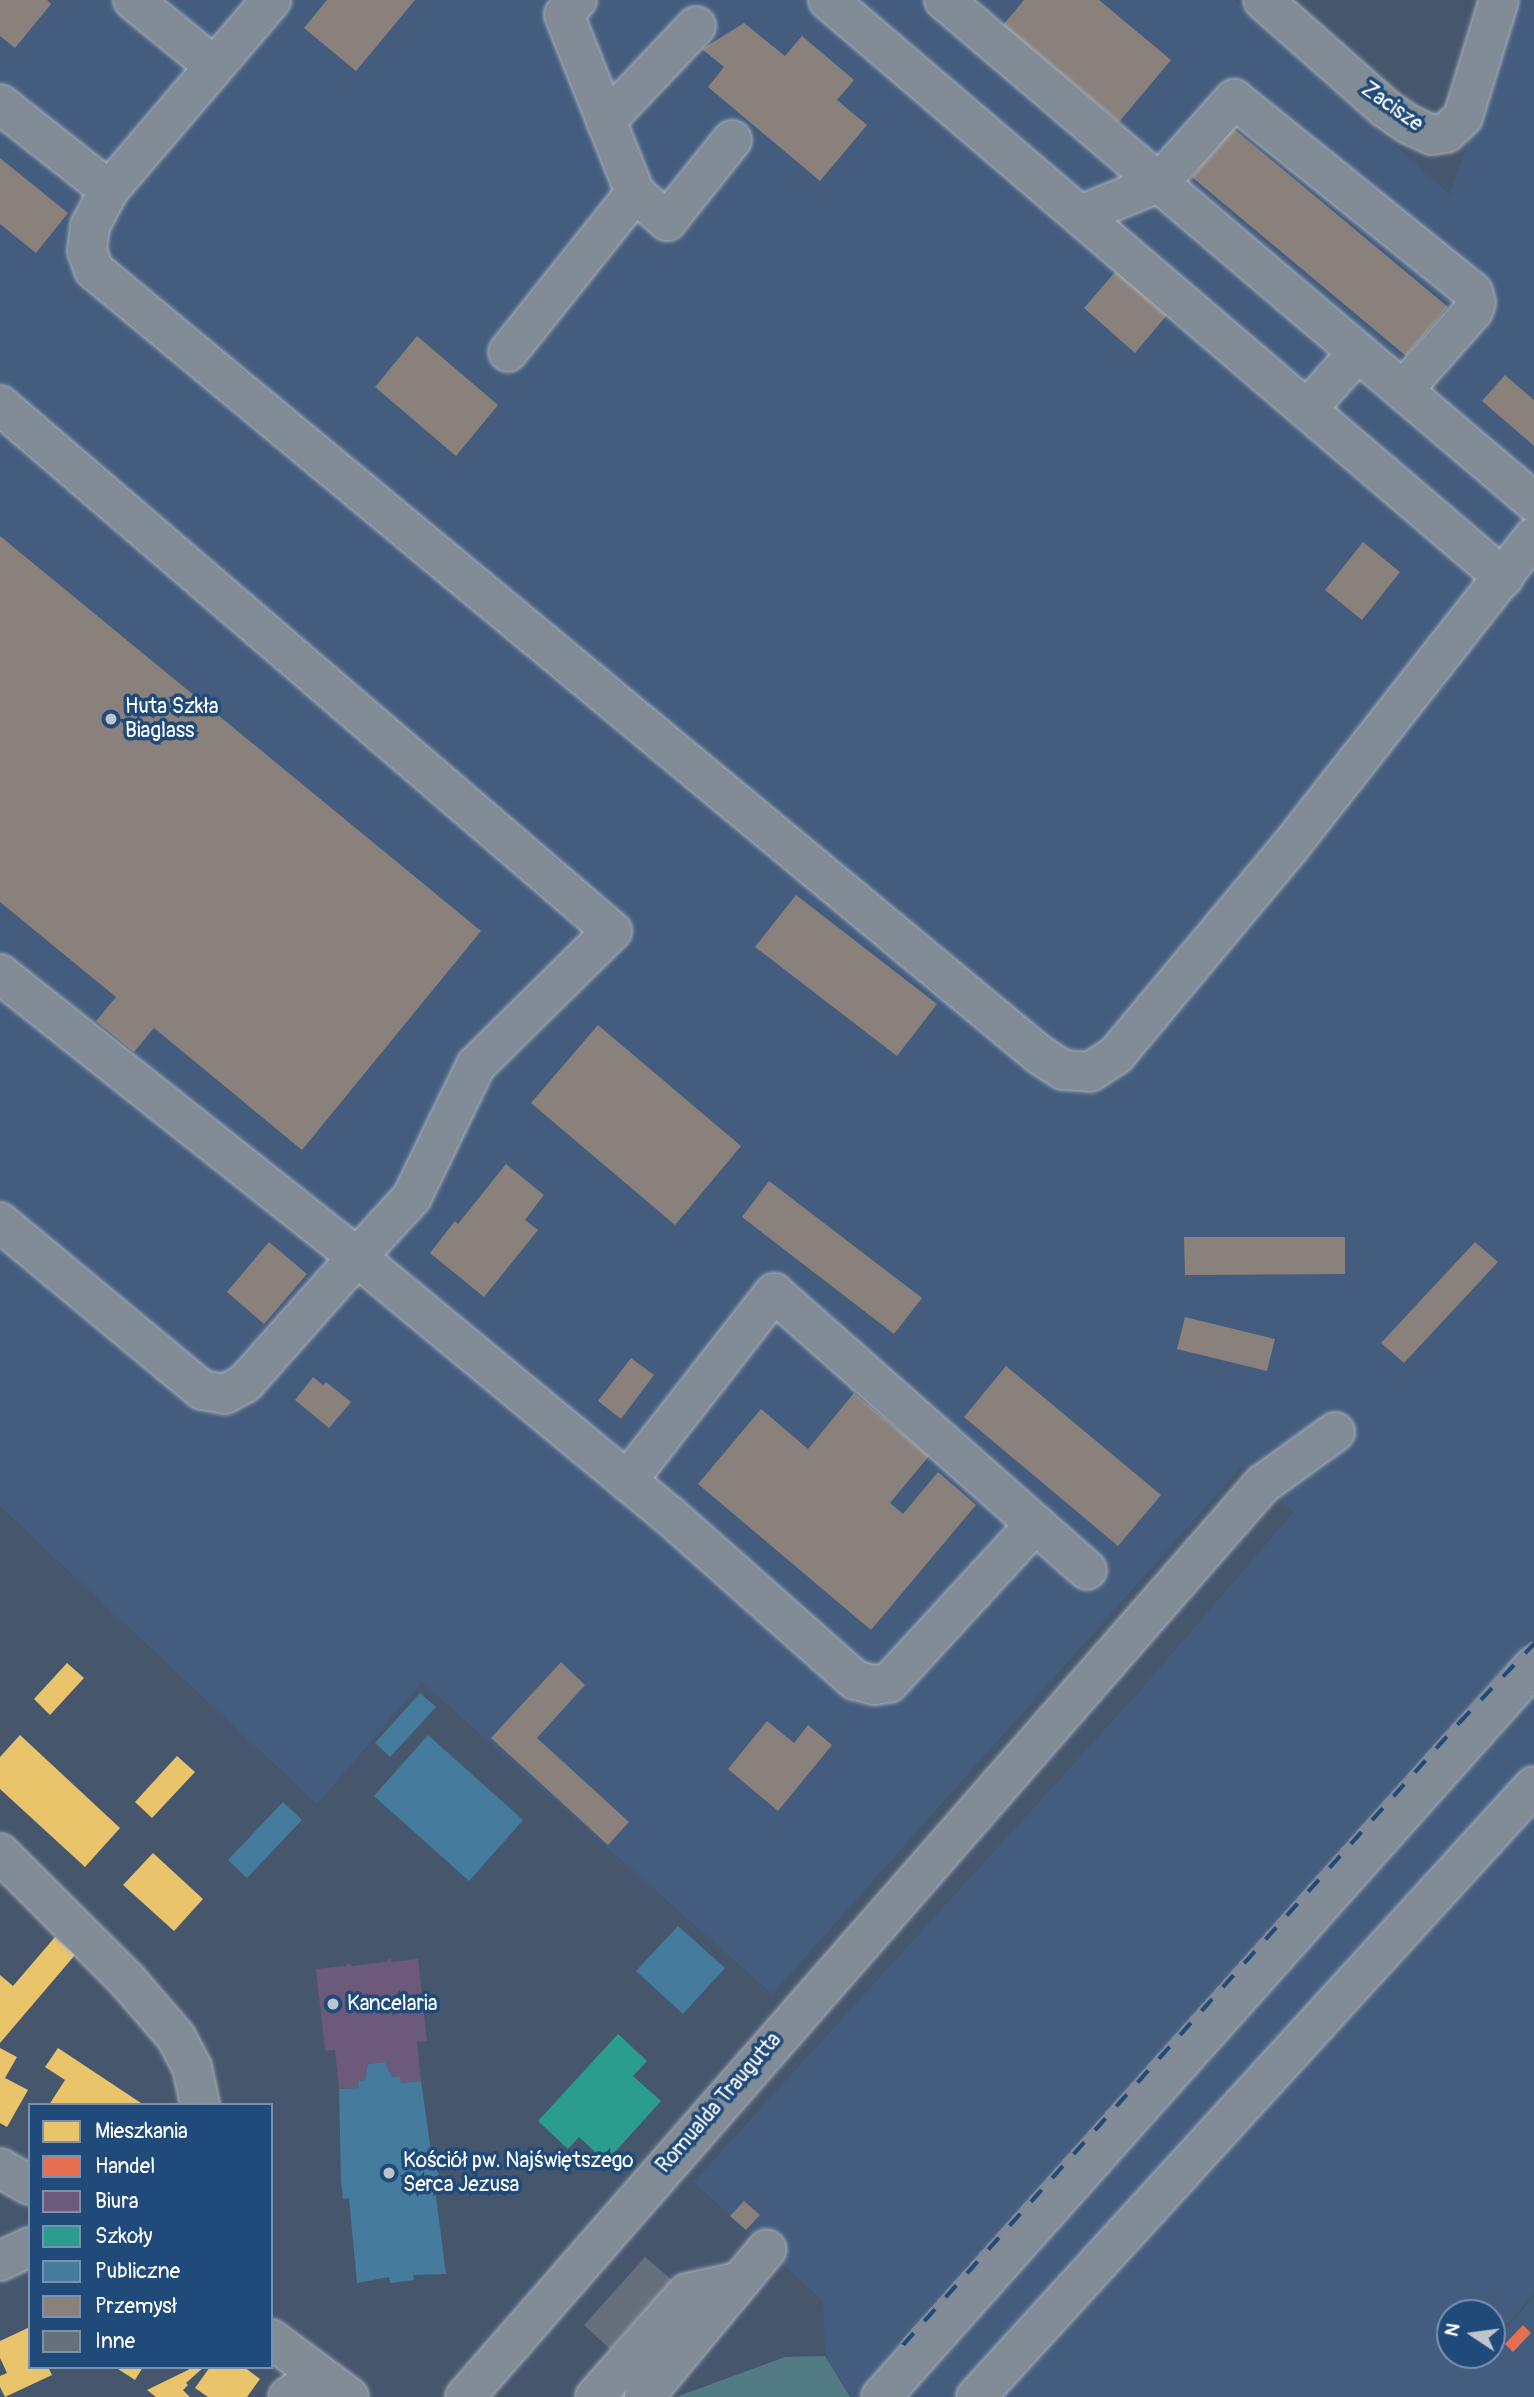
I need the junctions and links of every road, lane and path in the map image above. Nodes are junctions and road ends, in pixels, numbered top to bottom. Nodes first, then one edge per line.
1 (133, 0) edge
2 (271, 0) edge
3 (577, 0) edge
4 (828, 0) edge
5 (944, 0) edge
6 (1264, 0) edge
7 (1499, 0) edge
8 (696, 26) dead end
9 (215, 66) junction
10 (0, 104) edge
11 (606, 121) junction
12 (732, 140) dead end
13 (1159, 183) junction
14 (109, 190) junction
15 (635, 193) junction
16 (1080, 215) junction
17 (508, 352) dead end
18 (1358, 352) junction
19 (1403, 390) junction
20 (0, 405) edge
21 (1308, 408) junction
22 (1534, 502) edge
23 (1534, 537) edge
24 (1504, 578) junction
25 (0, 974) edge
26 (0, 1222) edge
27 (356, 1257) junction
28 (1335, 1432) dead end
29 (627, 1481) junction
30 (1035, 1524) junction
31 (1087, 1570) dead end
32 (1534, 1666) edge
33 (1534, 1786) edge
34 (0, 1853) edge
35 (200, 2103) edge
36 (0, 2168) edge
37 (28, 2184) edge
38 (28, 2248) edge
39 (766, 2249) dead end
40 (0, 2261) edge
41 (737, 2282) junction
42 (273, 2340) edge
43 (319, 2375) junction
44 (288, 2397) edge
45 (349, 2397) edge
46 (465, 2397) edge
47 (595, 2397) edge
48 (644, 2397) edge
49 (881, 2397) edge
50 (976, 2397) edge

1 - 9 street
2 - 9 street
3 - 11 street
4 - 16 street
5 - 13 street
6 - 7 street, Zacisze
8 - 11 street
9 - 14 street
10 - 14 street
11 - 15 street
12 - 15 street
13 - 16 street
13 - 18 street
13 - 19 street
14 - 24 street
15 - 17 street
16 - 21 street
18 - 19 street
18 - 21 street
19 - 22 street
20 - 27 street
21 - 24 street
23 - 24 street
25 - 27 street
26 - 27 street
27 - 29 street
28 - 46 street, Romualda Traugutta
29 - 30 street
29 - 30 street
30 - 31 street
32 - 49 street
33 - 50 street
34 - 35 street
36 - 37 street
38 - 40 street
39 - 41 street
41 - 47 street
41 - 48 street
42 - 43 street
43 - 44 street
43 - 45 street

